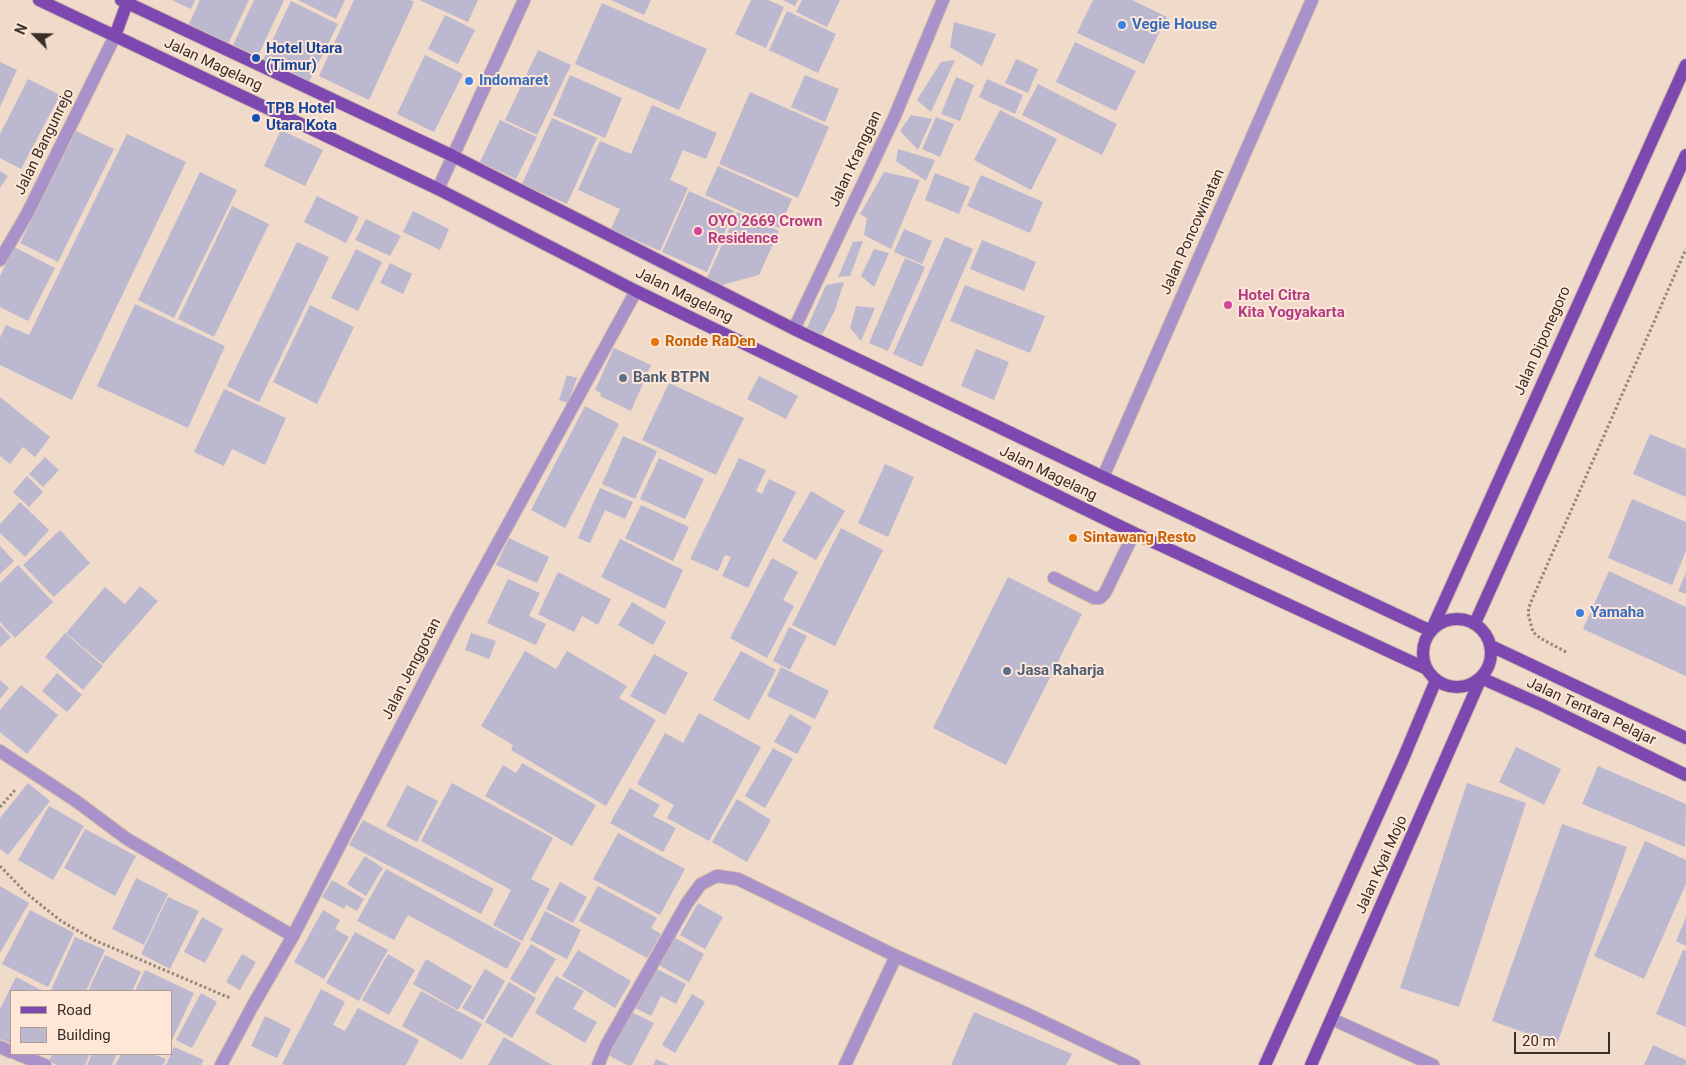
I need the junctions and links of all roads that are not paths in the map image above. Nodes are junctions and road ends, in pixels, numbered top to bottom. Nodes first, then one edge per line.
1 (38, 0) edge
2 (524, 0) edge
3 (943, 0) edge
4 (1312, 0) edge
5 (124, 2) edge
6 (115, 36) junction
7 (1686, 65) edge
8 (1686, 155) edge
9 (453, 156) junction
10 (438, 189) junction
11 (0, 260) edge
12 (636, 291) junction
13 (794, 329) junction
14 (1103, 477) junction
15 (1134, 533) junction
16 (1054, 578) dead end
17 (1475, 623) junction
18 (1431, 630) junction
19 (1491, 646) junction
20 (1426, 669) junction
21 (1481, 678) junction
22 (1436, 680) junction
23 (1686, 738) edge
24 (0, 751) edge
25 (1686, 775) edge
26 (293, 936) junction
27 (896, 956) junction
28 (1332, 1019) junction
29 (20, 1055) edge
30 (46, 1065) edge
31 (221, 1065) edge
32 (598, 1065) edge
33 (846, 1065) edge
34 (1134, 1065) edge
35 (1265, 1065) edge
36 (1312, 1065) edge
37 (1433, 1065) edge

1 - 6 main road, Jalan Magelang
2 - 9 street
3 - 13 street, Jalan Kranggan
4 - 14 street, Jalan Poncowinatan
5 - 6 main road
5 - 9 main road, Jalan Magelang
6 - 10 main road, Jalan Magelang
6 - 11 street, Jalan Bangunrejo
7 - 18 main road, Jalan Diponegoro
8 - 17 main road
9 - 10 street
9 - 13 main road, Jalan Magelang
10 - 12 main road, Jalan Magelang
12 - 15 main road, Jalan Magelang
12 - 26 street, Jalan Jenggotan
13 - 14 main road, Jalan Magelang
14 - 18 main road, Jalan Magelang
15 - 16 street
15 - 20 main road, Jalan Magelang
17 - 18 main road
17 - 19 main road
18 - 20 main road
19 - 21 main road
19 - 23 main road, Jalan Tentara Pelajar
20 - 22 main road
21 - 22 main road
21 - 25 main road, Jalan Tentara Pelajar
21 - 28 main road, Jalan Kyai Mojo
22 - 35 main road, Jalan Kyai Mojo
24 - 26 street
26 - 31 street, Jalan Jenggotan
27 - 32 street
27 - 33 street
27 - 34 street
28 - 36 main road, Jalan Kyai Mojo
28 - 37 street
29 - 30 street

